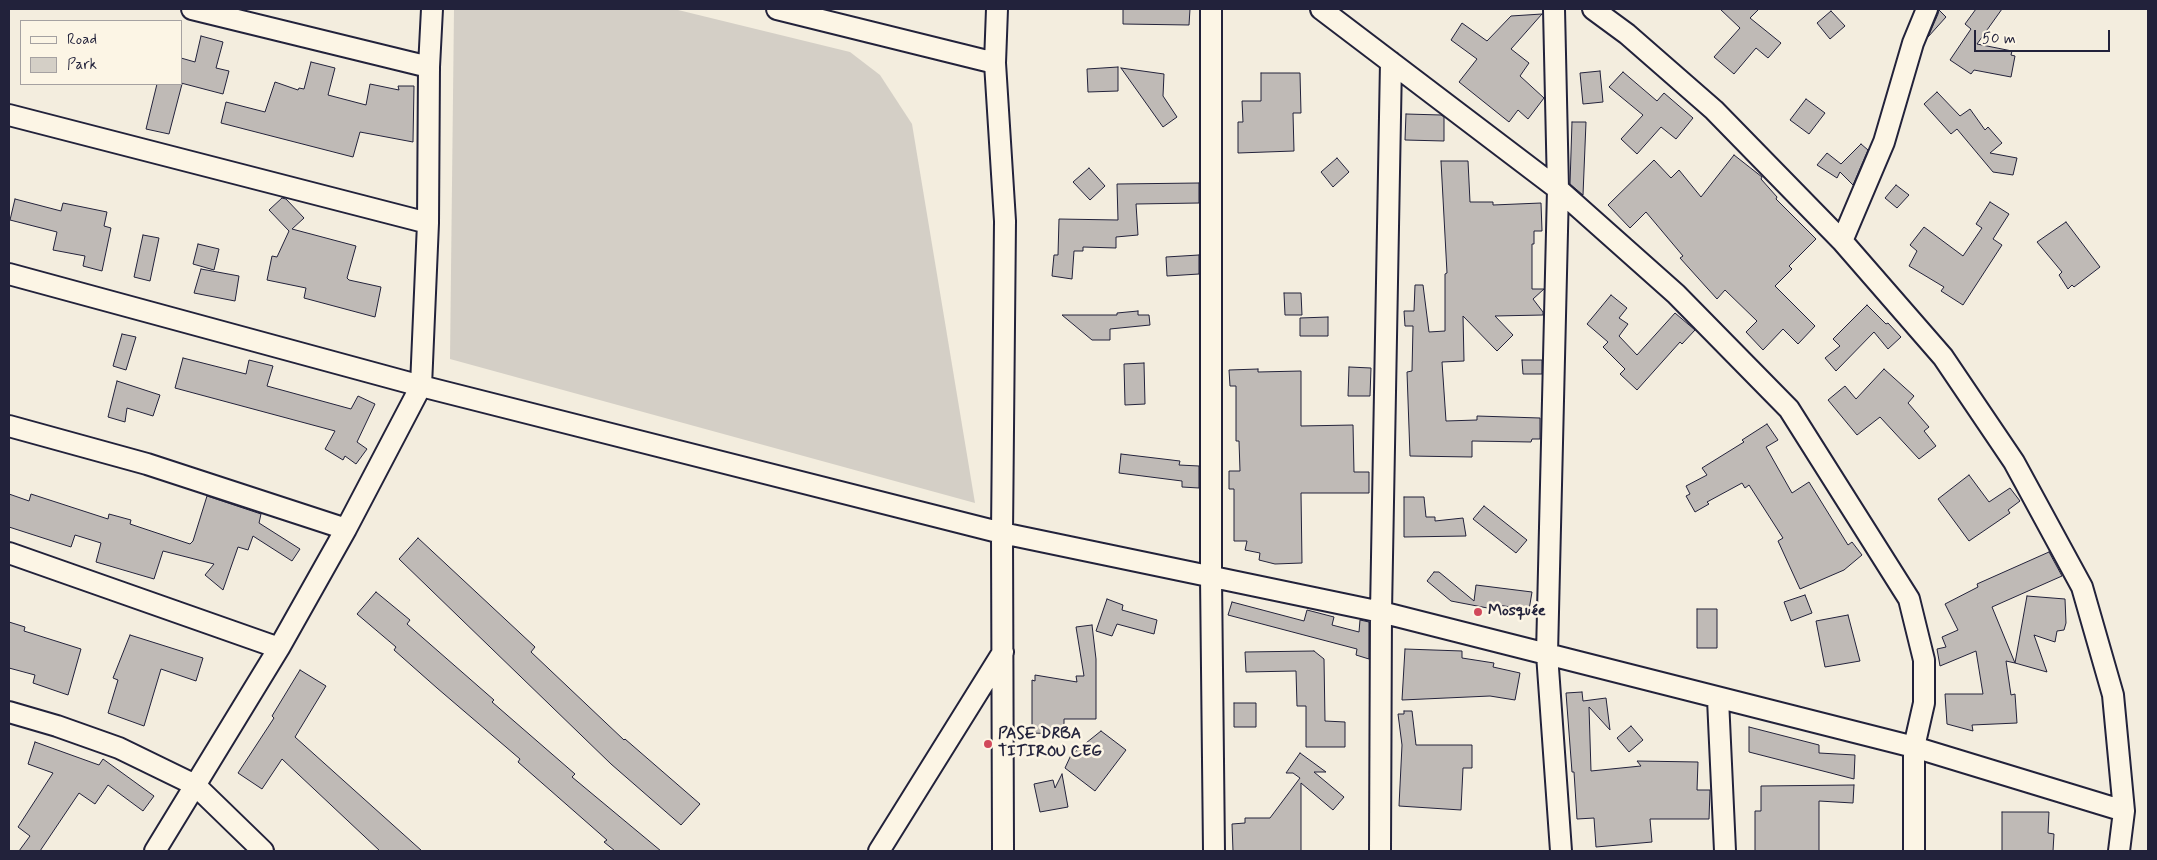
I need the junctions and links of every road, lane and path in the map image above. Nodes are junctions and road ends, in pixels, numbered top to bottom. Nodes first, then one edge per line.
1 (192, 9) edge
2 (432, 9) edge
3 (777, 9) edge
4 (996, 9) edge
5 (1211, 9) edge
6 (1321, 9) edge
7 (1554, 9) edge
8 (1593, 9) edge
9 (1927, 9) edge
10 (825, 15) edge
11 (1391, 62) junction
12 (995, 63) junction
13 (429, 67) junction
14 (9, 115) edge
15 (1558, 189) junction
16 (428, 223) junction
17 (1842, 242) junction
18 (9, 274) edge
19 (422, 386) junction
20 (9, 426) edge
21 (346, 529) junction
22 (1002, 533) junction
23 (9, 554) edge
24 (1211, 578) junction
25 (1381, 612) junction
26 (279, 648) junction
27 (1003, 652) junction
28 (1547, 654) junction
29 (1718, 698) junction
30 (9, 712) edge
31 (1914, 747) junction
32 (195, 785) junction
33 (2124, 811) junction
34 (155, 851) edge
35 (263, 851) edge
36 (879, 851) edge
37 (1003, 851) edge
38 (1214, 851) edge
39 (1380, 851) edge
40 (1561, 851) edge
41 (1725, 851) edge
42 (1914, 851) edge
43 (2119, 851) edge

1 - 13 street
2 - 13 street
3 - 10 street
4 - 12 street
5 - 24 street
6 - 11 street
7 - 15 street
8 - 17 street
9 - 17 street
10 - 12 street
11 - 15 street
11 - 25 street
12 - 22 street
13 - 16 street
14 - 16 street
15 - 28 street
15 - 31 street
16 - 19 street
17 - 33 street
18 - 19 street
19 - 21 street
19 - 22 street
20 - 21 street
21 - 26 street
22 - 24 street
22 - 27 street
23 - 26 street
24 - 25 street
24 - 38 street
25 - 28 street
25 - 39 street
26 - 32 street
27 - 36 street
27 - 37 street
28 - 29 street
28 - 40 street
29 - 31 street
29 - 41 street
30 - 32 street
31 - 33 street
31 - 42 street
32 - 34 street
32 - 35 street
33 - 43 street

